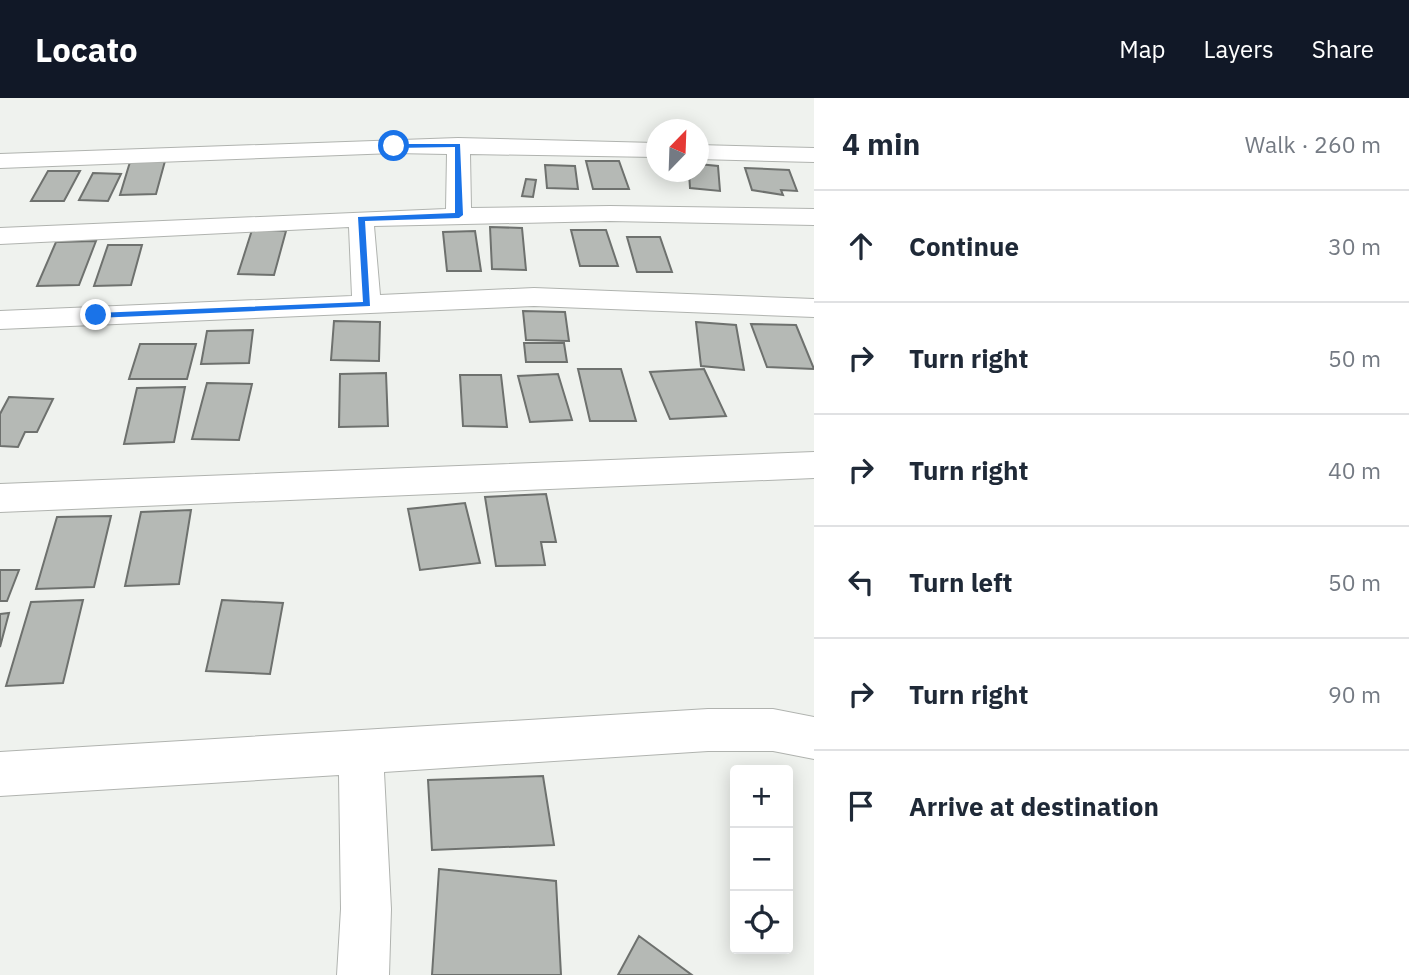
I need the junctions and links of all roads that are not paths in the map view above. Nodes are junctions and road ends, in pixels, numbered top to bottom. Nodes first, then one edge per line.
1 (458, 145) junction
2 (646, 150) edge
3 (709, 152) edge
4 (814, 155) edge
5 (0, 161) edge
6 (459, 215) junction
7 (814, 217) edge
8 (361, 219) junction
9 (0, 236) edge
10 (367, 304) junction
11 (814, 308) edge
12 (0, 320) edge
13 (814, 465) edge
14 (0, 498) edge
15 (814, 738) edge
16 (361, 752) junction
17 (0, 774) edge
18 (363, 975) edge

1 - 2 street
1 - 5 street
1 - 6 street
3 - 4 street
6 - 7 street
6 - 8 street
8 - 9 street
8 - 10 street
10 - 11 street
10 - 12 street
13 - 14 street
15 - 16 street
16 - 17 street
16 - 18 street

